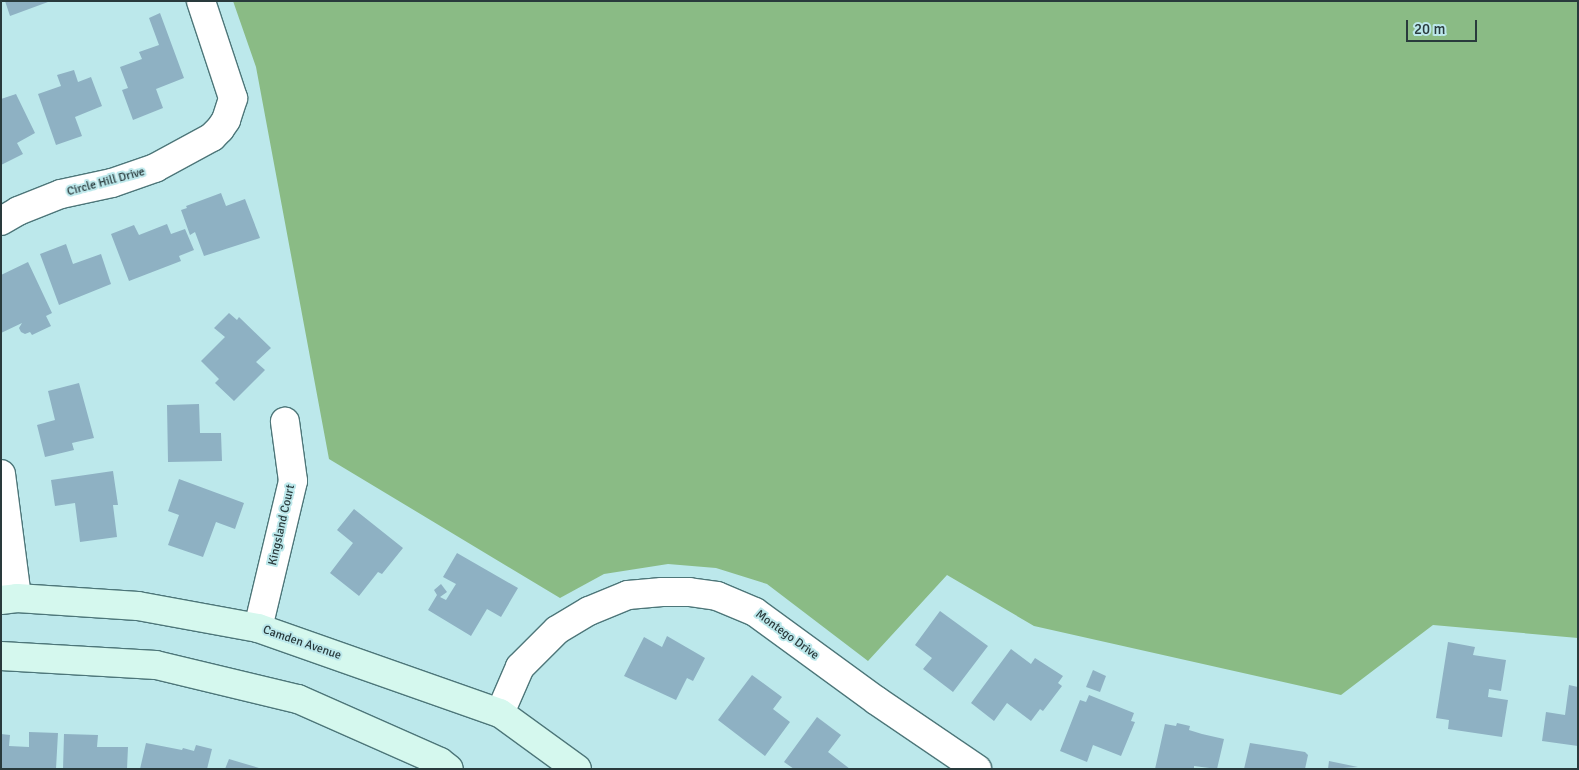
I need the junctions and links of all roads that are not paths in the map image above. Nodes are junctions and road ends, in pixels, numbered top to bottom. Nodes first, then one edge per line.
1 (201, 1) edge
2 (1, 221) edge
3 (285, 422) dead end
4 (1, 474) edge
5 (9, 599) edge
6 (258, 628) junction
7 (1, 656) edge
8 (500, 713) junction
9 (449, 769) edge
10 (577, 769) edge
11 (977, 769) edge

1 - 2 street, Circle Hill Drive
3 - 6 street, Kingsland Court
4 - 5 street
5 - 6 main road, Camden Avenue
6 - 8 main road, Camden Avenue
7 - 9 main road
8 - 10 main road, Camden Avenue
8 - 11 street, Montego Drive

